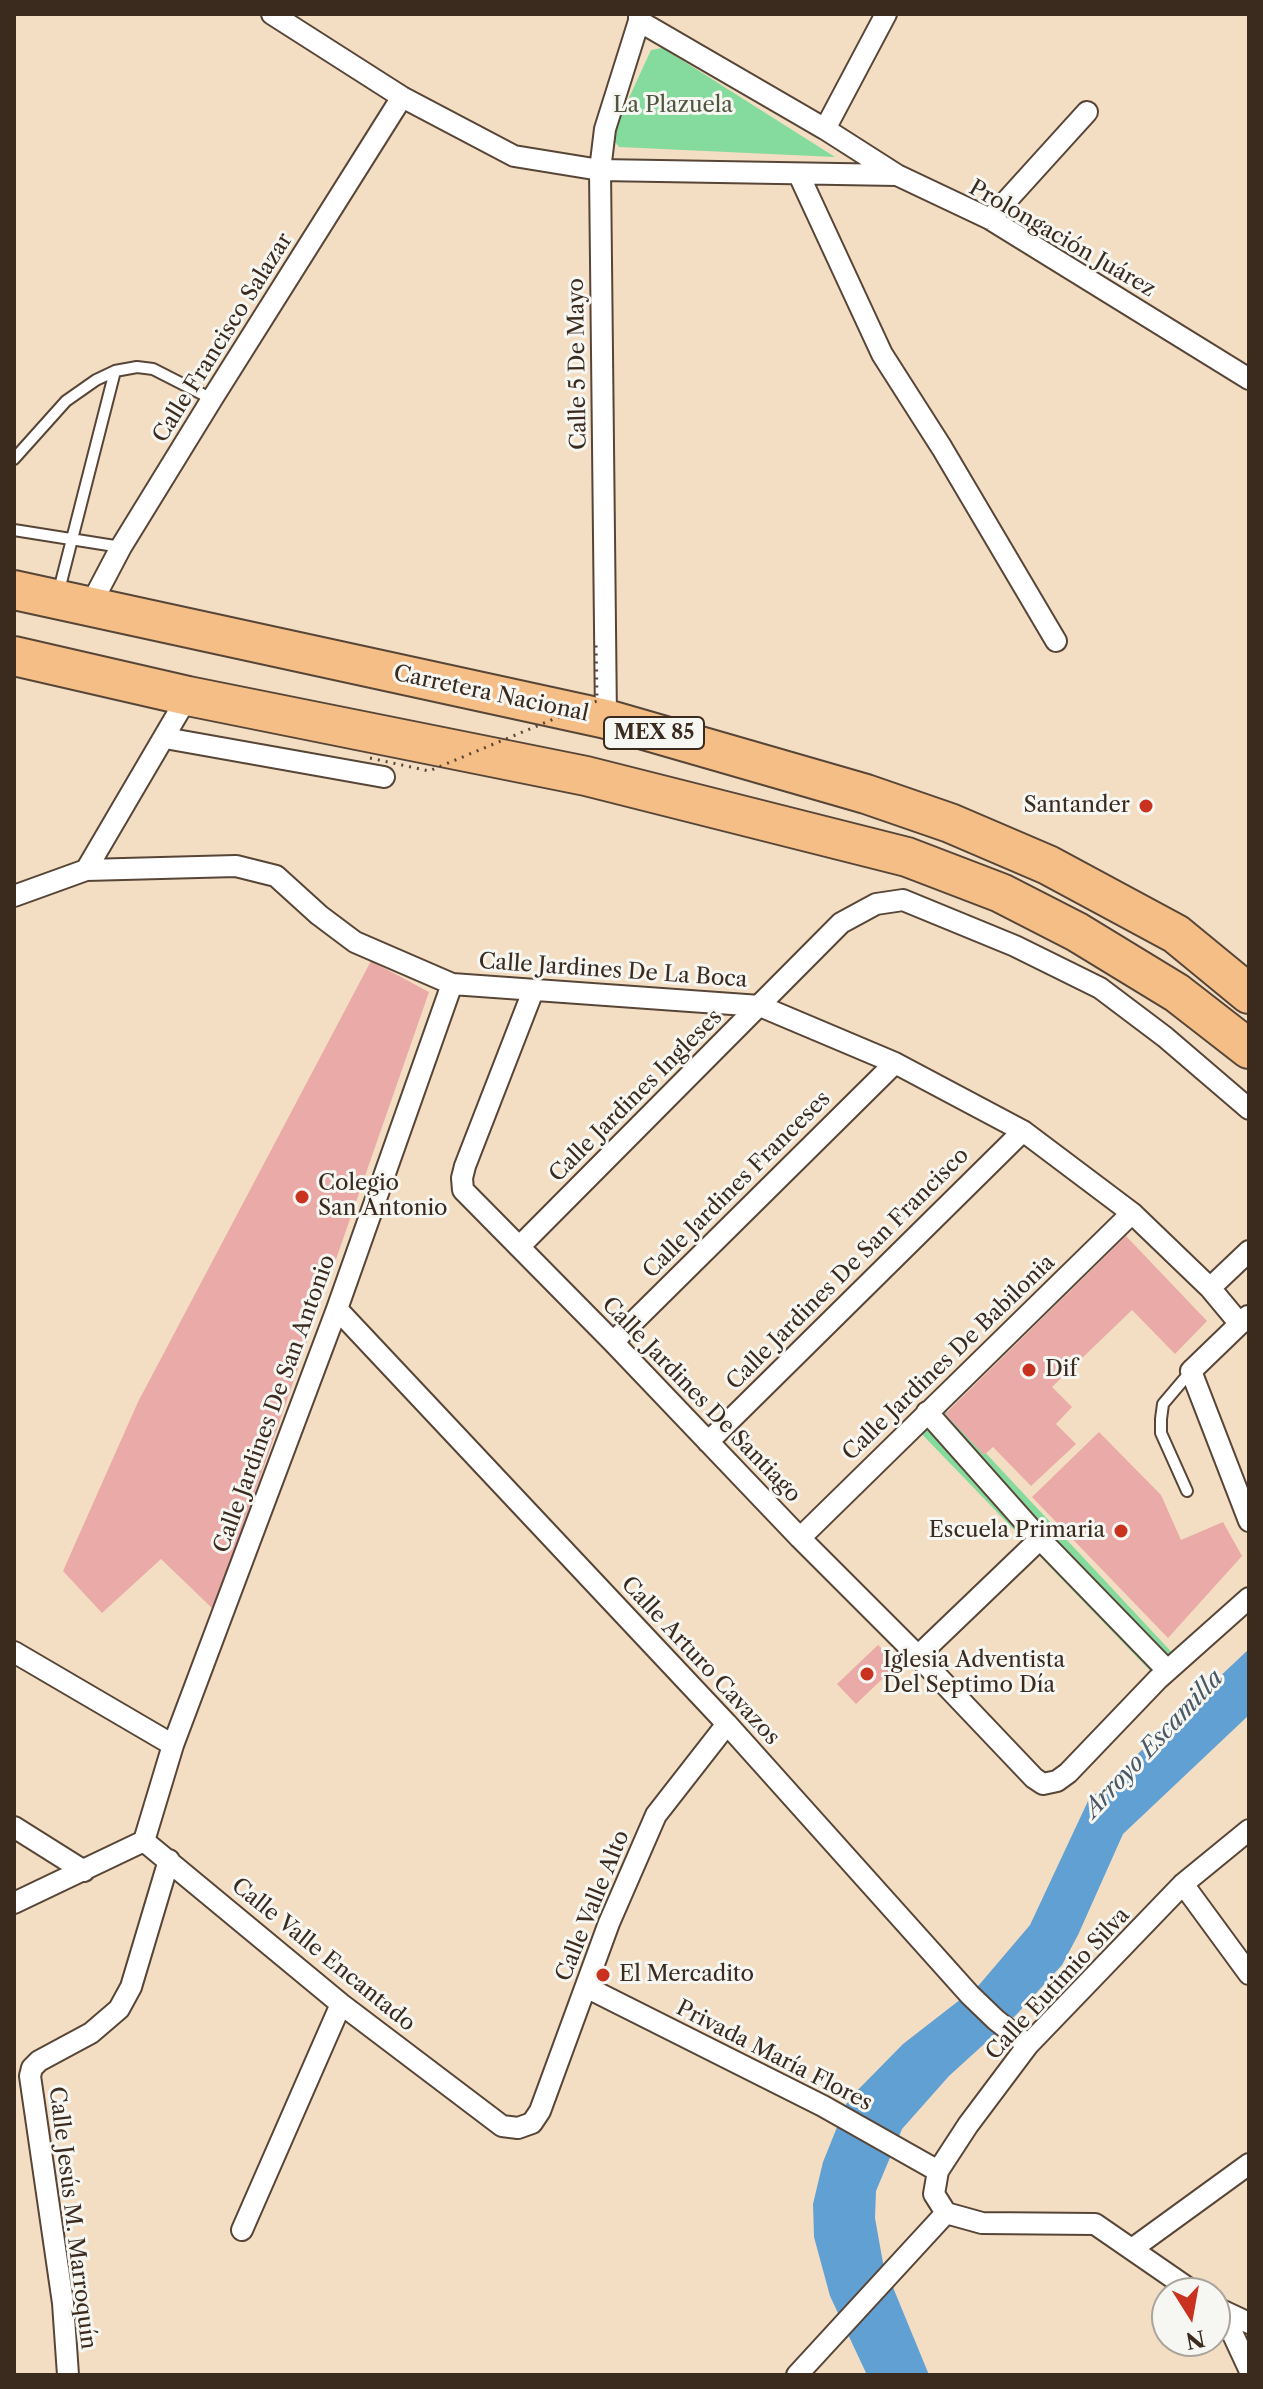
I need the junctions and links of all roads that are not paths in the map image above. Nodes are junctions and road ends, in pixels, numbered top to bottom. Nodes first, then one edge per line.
1 (272, 14) edge
2 (886, 14) edge
3 (639, 18) edge
4 (402, 97) junction
5 (1087, 112) dead end
6 (825, 129) junction
7 (600, 170) junction
8 (799, 175) junction
9 (897, 175) junction
10 (990, 219) junction
11 (115, 371) junction
12 (1249, 379) edge
13 (212, 399) junction
14 (14, 459) edge
15 (14, 530) edge
16 (73, 540) junction
17 (121, 547) junction
18 (14, 590) edge
19 (73, 603) junction
20 (1056, 641) dead end
21 (14, 656) edge
22 (188, 696) junction
23 (606, 719) junction
24 (165, 738) junction
25 (384, 777) dead end
26 (86, 870) junction
27 (14, 896) edge
28 (452, 984) junction
29 (533, 991) junction
30 (1249, 994) edge
31 (760, 1006) junction
32 (1249, 1049) edge
33 (895, 1063) junction
34 (1249, 1109) edge
35 (1023, 1131) junction
36 (1132, 1213) junction
37 (519, 1247) junction
38 (1249, 1251) edge
39 (1210, 1288) junction
40 (337, 1309) junction
41 (1245, 1320) edge
42 (613, 1342) junction
43 (1191, 1371) junction
44 (927, 1412) junction
45 (708, 1442) junction
46 (1187, 1491) dead end
47 (1249, 1521) edge
48 (800, 1538) junction
49 (1040, 1539) junction
50 (1249, 1598) edge
51 (14, 1652) edge
52 (918, 1656) junction
53 (1167, 1670) junction
54 (727, 1724) junction
55 (173, 1745) junction
56 (14, 1827) edge
57 (1249, 1830) edge
58 (144, 1841) junction
59 (169, 1860) junction
60 (84, 1871) junction
61 (1183, 1884) junction
62 (14, 1903) edge
63 (1249, 1974) edge
64 (586, 1987) junction
65 (341, 2004) junction
66 (1028, 2045) junction
67 (532, 2123) joint
68 (1249, 2164) edge
69 (938, 2171) junction
70 (946, 2213) junction
71 (242, 2230) dead end
72 (1132, 2249) junction
73 (1172, 2277) edge
74 (1231, 2333) edge
75 (1249, 2369) edge
76 (68, 2375) edge
77 (797, 2375) edge

1 - 4 street, Prolongación Juárez
2 - 6 street
3 - 6 street
3 - 7 street, Calle 5 De Mayo
4 - 7 street, Prolongación Juárez
4 - 13 street, Calle Francisco Salazar
5 - 10 street
6 - 9 street
7 - 8 street, Prolongación Juárez
7 - 23 street, Calle 5 De Mayo
8 - 9 street, Prolongación Juárez
8 - 20 street
9 - 10 street, Prolongación Juárez
10 - 12 street, Prolongación Juárez
11 - 13 lane
11 - 14 lane
11 - 16 lane
13 - 17 street, Calle Francisco Salazar
15 - 16 lane
16 - 17 lane
16 - 19 lane
17 - 19 street, Calle Francisco Salazar
18 - 19 highway, Carretera Nacional / MEX 85
19 - 23 highway, Carretera Nacional / MEX 85
21 - 22 highway, MEX 85
22 - 24 street
22 - 32 highway, MEX 85
23 - 30 highway, Carretera Nacional / MEX 85
24 - 25 street
24 - 26 street
26 - 27 street, Calle Jardines De La Boca
26 - 28 street, Calle Jardines De La Boca
28 - 29 street, Calle Jardines De La Boca
28 - 40 street, Calle Jardines De San Antonio
29 - 31 street, Calle Jardines De La Boca
29 - 37 street, Calle Jardines De Santiago
31 - 33 street, Calle Jardines De La Boca
31 - 34 street, Calle Jardines Ingleses
31 - 37 street, Calle Jardines Ingleses
33 - 35 street, Calle Jardines De La Boca
33 - 42 street, Calle Jardines Franceses
35 - 36 street, Calle Jardines De La Boca
35 - 45 street, Calle Jardines De San Francisco
36 - 39 street, Calle Jardines De La Boca
36 - 44 street, Calle Jardines De Babilonia
37 - 42 street, Calle Jardines De Santiago
38 - 39 street
39 - 41 street, Calle Jardines De La Boca
40 - 54 street, Calle Arturo Cavazos
40 - 55 street, Calle Jardines De San Antonio
41 - 43 street
42 - 45 street, Calle Jardines De Santiago
43 - 46 lane
43 - 47 street
44 - 48 street, Calle Jardines De Babilonia
44 - 49 street
45 - 48 street, Calle Jardines De Santiago
48 - 52 street, Calle Jardines De Santiago
49 - 52 street
49 - 53 street
50 - 53 street
51 - 55 street
52 - 53 street, Calle Jardines De Santiago
54 - 64 street, Calle Valle Alto
54 - 66 street, Calle Arturo Cavazos
55 - 58 street, Calle Jardines De San Antonio
56 - 60 street
57 - 61 street, Calle Eutimio Silva
58 - 59 street, Calle Valle Encantado
58 - 60 street
59 - 65 street, Calle Valle Encantado
59 - 76 street, Calle Jesús M. Marroquín
60 - 62 street
61 - 63 street
61 - 66 street, Calle Eutimio Silva
64 - 67 street, Calle Valle Alto
64 - 69 street, Privada María Flores
65 - 67 street, Calle Valle Encantado
65 - 71 street
66 - 69 street, Calle Eutimio Silva
68 - 72 street
69 - 70 street, Calle Eutimio Silva
70 - 72 street
70 - 77 street
72 - 73 street
74 - 75 street

